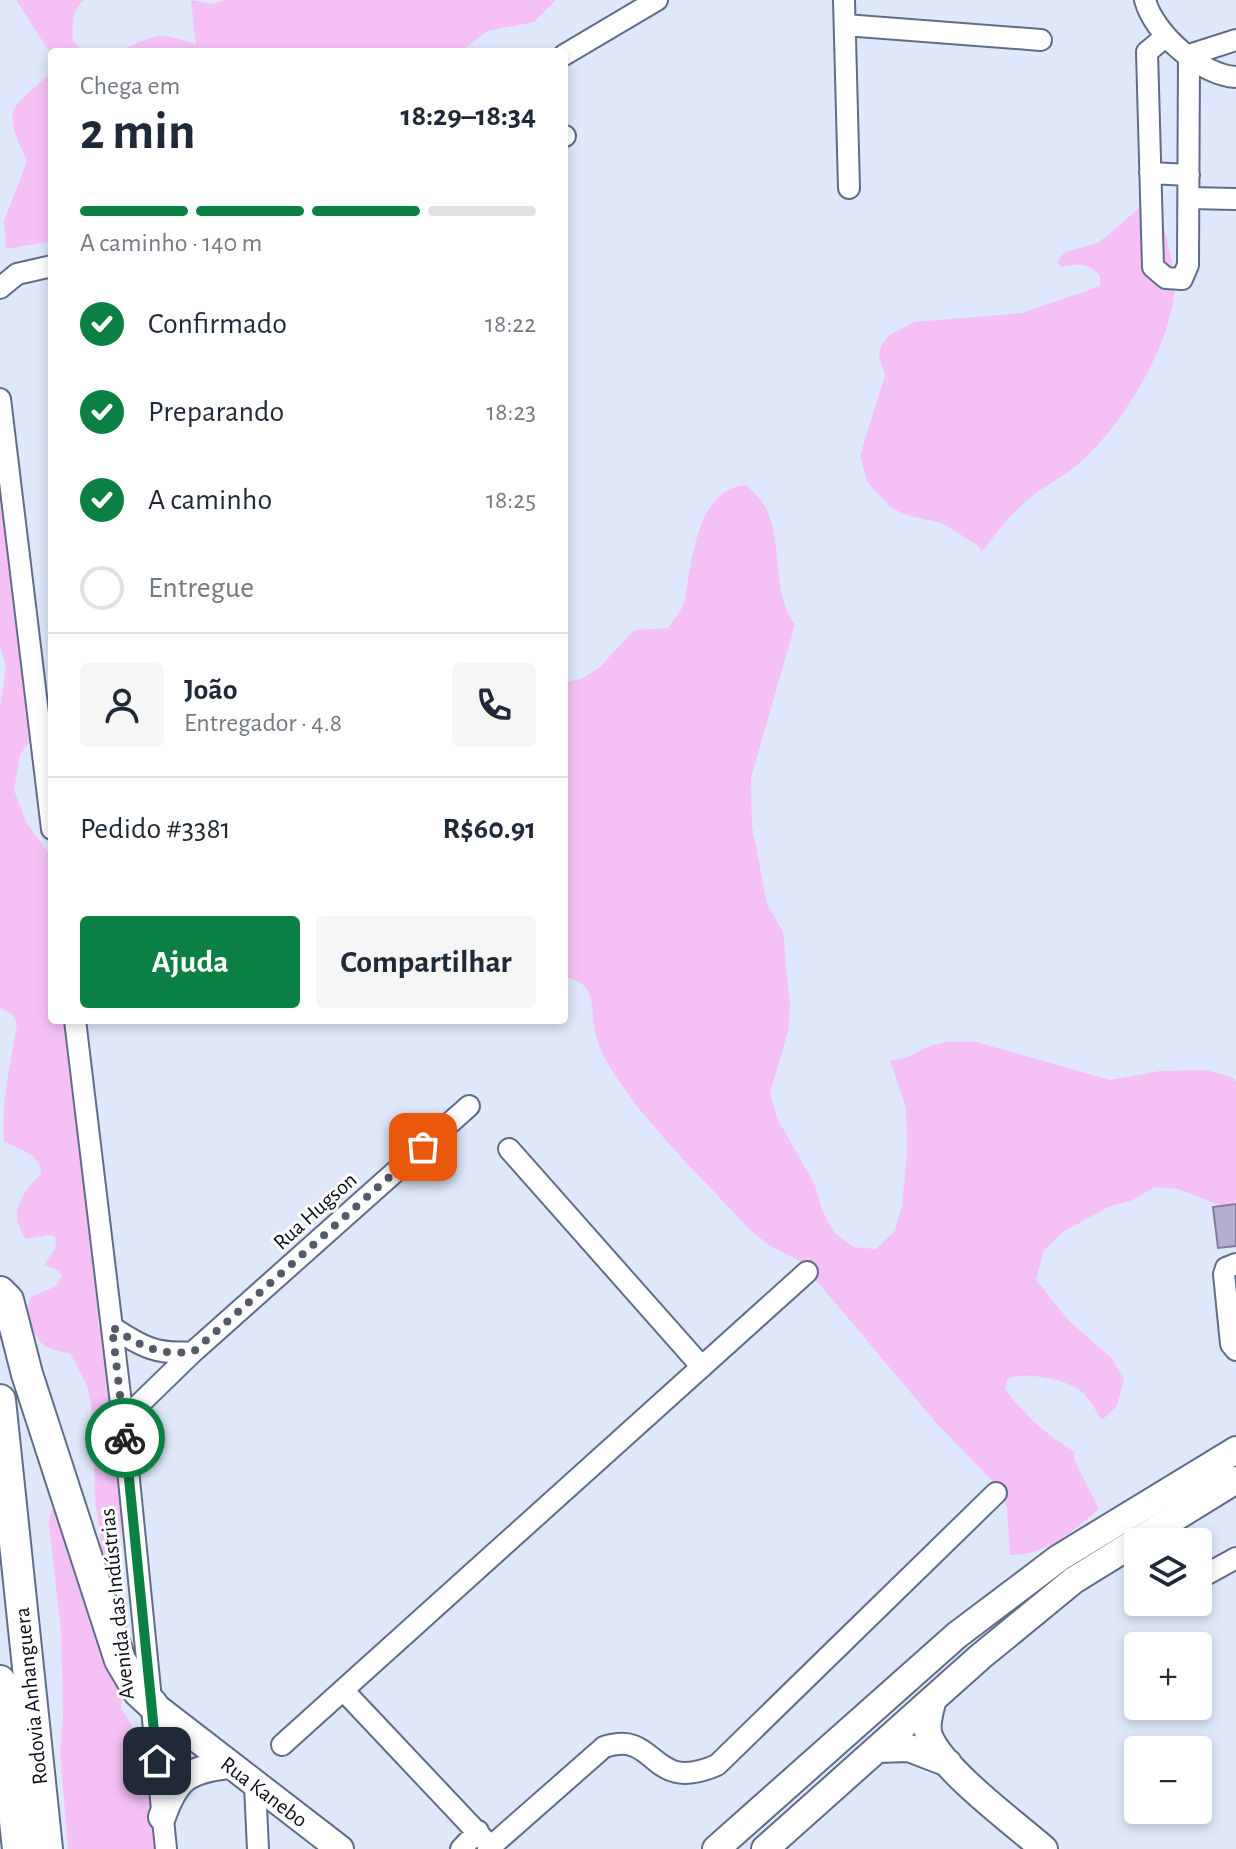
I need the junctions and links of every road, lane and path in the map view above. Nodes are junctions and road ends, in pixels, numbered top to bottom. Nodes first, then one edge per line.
1 (657, 0) edge
2 (844, 0) edge
3 (1145, 0) edge
4 (845, 25) junction
5 (1164, 38) junction
6 (1041, 40) dead end
7 (1236, 40) edge
8 (568, 53) edge
9 (1189, 55) junction
10 (1236, 77) edge
11 (1150, 173) junction
12 (1189, 175) junction
13 (849, 188) dead end
14 (1189, 198) junction
15 (1236, 199) edge
16 (48, 267) edge
17 (0, 288) edge
18 (0, 399) edge
19 (46, 727) edge
20 (48, 761) edge
21 (75, 1024) edge
22 (469, 1106) dead end
23 (509, 1149) dead end
24 (1236, 1264) edge
25 (807, 1272) dead end
26 (0, 1292) edge
27 (112, 1327) junction
28 (1236, 1350) edge
29 (193, 1352) junction
30 (702, 1367) junction
31 (0, 1400) edge
32 (123, 1420) junction
33 (1236, 1450) edge
34 (1236, 1480) edge
35 (996, 1493) dead end
36 (1236, 1558) edge
37 (1212, 1571) edge
38 (957, 1635) junction
39 (980, 1657) junction
40 (0, 1681) edge
41 (343, 1690) junction
42 (933, 1699) junction
43 (152, 1704) junction
44 (282, 1745) dead end
45 (877, 1749) junction
46 (948, 1763) junction
47 (228, 1765) junction
48 (795, 1779) junction
49 (255, 1786) junction
50 (817, 1803) junction
51 (162, 1817) junction
52 (487, 1844) edge
53 (16, 1849) edge
54 (47, 1849) edge
55 (166, 1849) edge
56 (258, 1849) edge
57 (340, 1849) edge
58 (461, 1849) edge
59 (716, 1849) edge
60 (765, 1849) edge
61 (1044, 1849) edge

1 - 8 street
2 - 4 street
3 - 5 street
4 - 6 street
4 - 13 street
5 - 9 street
5 - 11 street
7 - 9 street
9 - 10 street
9 - 12 street
11 - 12 street
11 - 14 street
12 - 14 street
14 - 15 street
16 - 17 street
18 - 19 street
19 - 20 street
21 - 27 street, Avenida das Indústrias
22 - 29 street, Rua Hugson
23 - 30 street
24 - 28 street
25 - 30 street
26 - 43 highway
27 - 29 street
27 - 32 street, Avenida das Indústrias
29 - 32 street, Rua Hugson
30 - 41 street
31 - 54 highway, Rodovia Anhanguera
32 - 43 street, Avenida das Indústrias
33 - 38 main road
34 - 39 main road
35 - 52 street
36 - 37 street
38 - 39 main road
38 - 48 main road
39 - 42 main road
40 - 53 highway, Rodovia Anhanguera
41 - 44 street
41 - 52 street
42 - 45 main road
42 - 46 main road
43 - 47 main road, Rua Kanebo
43 - 51 street, Avenida das Indústrias
45 - 46 main road
45 - 50 main road
46 - 61 main road
47 - 49 main road, Rua Kanebo
47 - 51 main road
48 - 50 main road
48 - 59 main road
49 - 56 street
49 - 57 main road, Rua Kanebo
50 - 60 main road
51 - 55 street, Avenida das Indústrias
52 - 58 street

